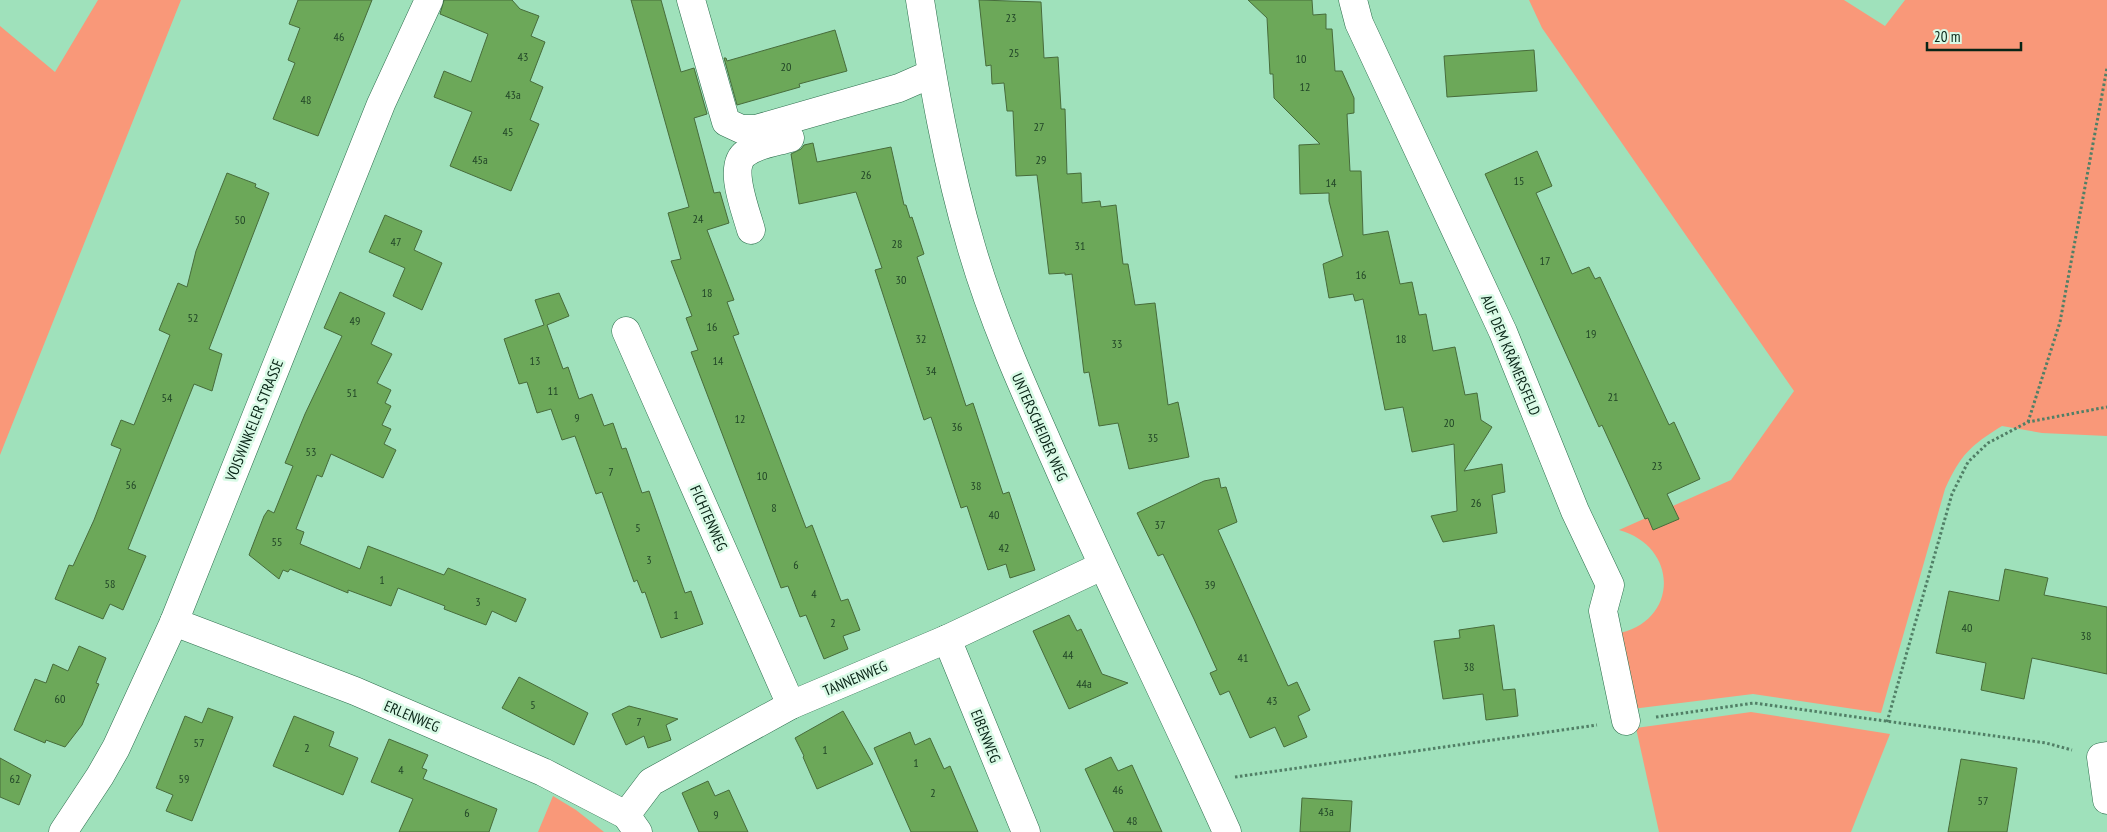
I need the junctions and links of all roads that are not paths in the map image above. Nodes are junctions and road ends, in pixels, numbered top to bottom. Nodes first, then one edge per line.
1 (429, 0) edge
2 (691, 0) edge
3 (920, 0) edge
4 (1353, 0) edge
5 (934, 85) junction
6 (750, 230) dead end
7 (626, 331) dead end
8 (1102, 566) junction
9 (174, 622) junction
10 (947, 639) junction
11 (791, 705) junction
12 (1626, 721) dead end
13 (2107, 756) edge
14 (2107, 800) edge
15 (632, 824) edge
16 (63, 832) edge
17 (1026, 832) edge
18 (1227, 832) edge

1 - 9 street, VOISWINKELER STRASSE
2 - 5 street
3 - 5 street, UNTERSCHEIDER WEG
4 - 12 street, AUF DEM KRÄMERSFELD
5 - 6 street
5 - 8 street, UNTERSCHEIDER WEG
7 - 11 street, FICHTENWEG
8 - 10 street, TANNENWEG
8 - 18 street, UNTERSCHEIDER WEG
9 - 15 street, ERLENWEG
9 - 16 street, VOISWINKELER STRASSE
10 - 11 street, TANNENWEG
10 - 17 street, EIBENWEG
11 - 15 street, TANNENWEG
13 - 14 street

